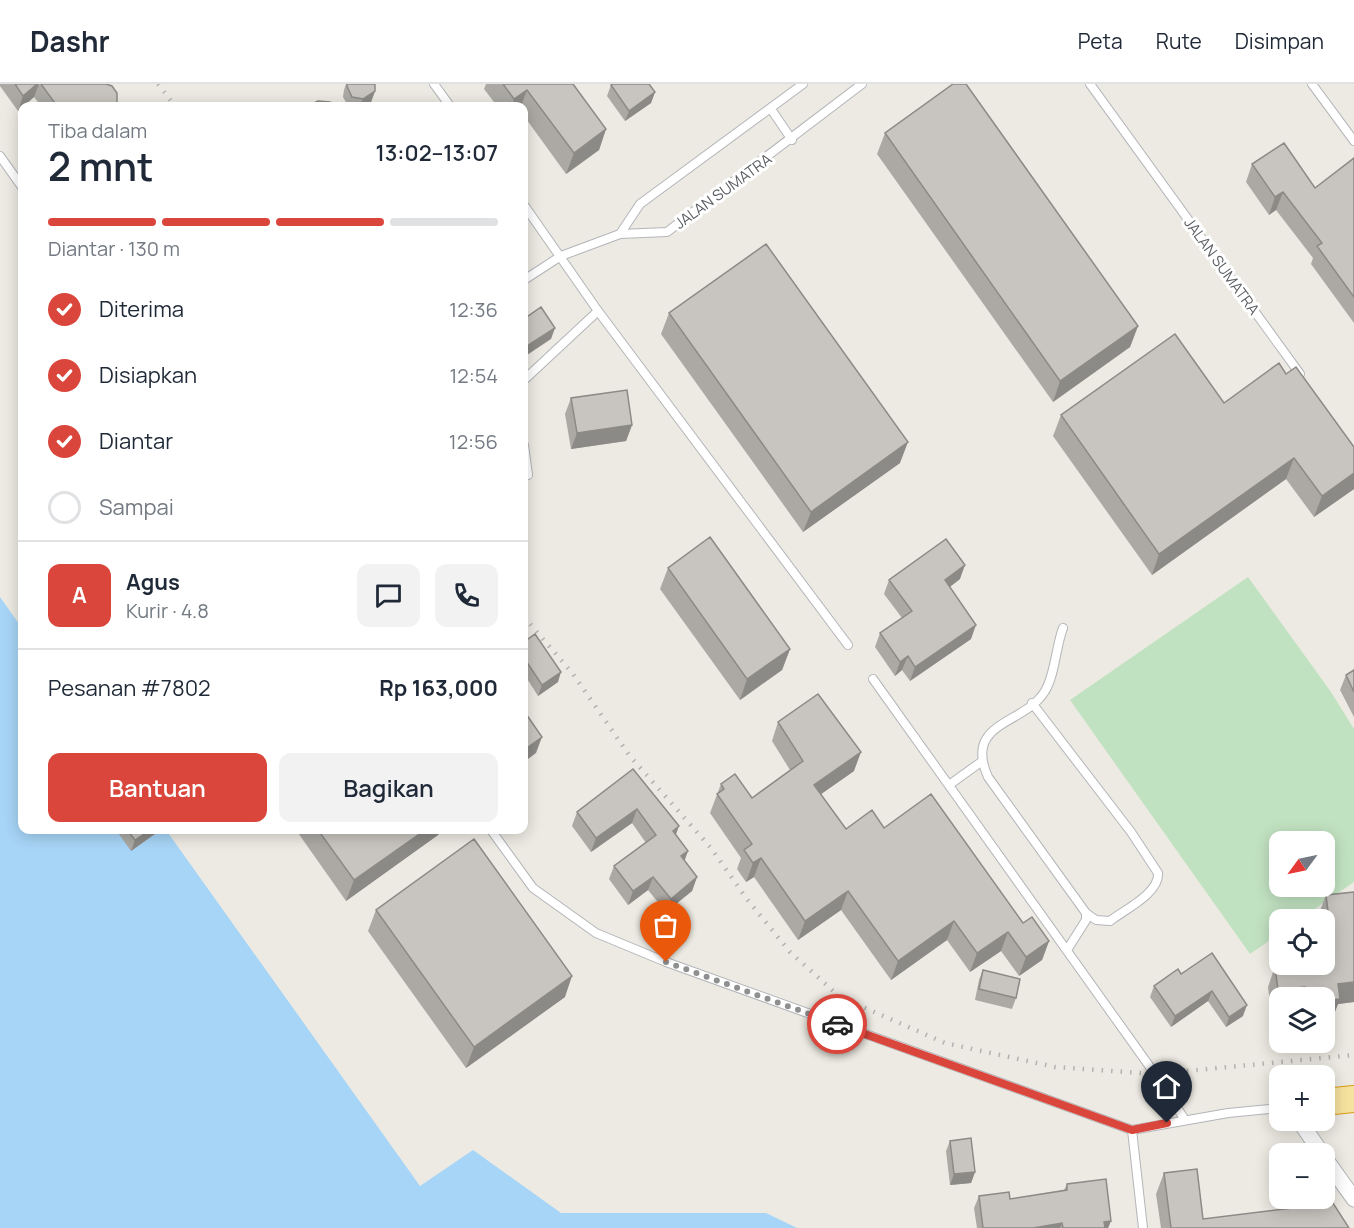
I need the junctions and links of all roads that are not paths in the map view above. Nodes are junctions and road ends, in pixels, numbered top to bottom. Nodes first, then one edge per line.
1 (434, 84) edge
2 (803, 84) edge
3 (862, 84) edge
4 (1090, 84) edge
5 (1312, 84) edge
6 (447, 102) edge
7 (771, 109) junction
8 (792, 140) junction
9 (1354, 141) edge
10 (0, 156) edge
11 (18, 181) edge
12 (528, 211) edge
13 (620, 234) junction
14 (561, 256) junction
15 (528, 277) edge
16 (598, 311) junction
17 (528, 376) edge
18 (1305, 381) edge
19 (1063, 628) dead end
20 (848, 645) dead end
21 (873, 679) dead end
22 (1032, 703) junction
23 (981, 762) junction
24 (949, 785) junction
25 (494, 834) edge
26 (1086, 913) junction
27 (1067, 950) junction
28 (1354, 1099) edge
29 (1335, 1101) edge
30 (1269, 1109) edge
31 (1185, 1120) junction
32 (1132, 1130) junction
33 (1335, 1172) edge
34 (1354, 1199) edge
35 (1143, 1228) edge

1 - 6 lane
2 - 7 lane
3 - 8 lane, JALAN SUMATRA
4 - 18 lane, JALAN SUMATRA
5 - 9 lane
7 - 8 lane
7 - 13 lane
8 - 13 lane, JALAN SUMATRA
10 - 11 lane
12 - 14 lane
13 - 14 lane, JALAN SUMATRA
14 - 15 lane, JALAN SUMATRA
14 - 16 lane
16 - 17 lane
16 - 20 lane
19 - 22 lane
21 - 24 lane
22 - 23 lane
22 - 26 lane
23 - 24 lane
23 - 26 lane
24 - 27 lane
25 - 32 lane
26 - 27 lane
27 - 31 lane
28 - 29 highway
30 - 31 lane
31 - 32 lane
32 - 35 lane
33 - 34 street

